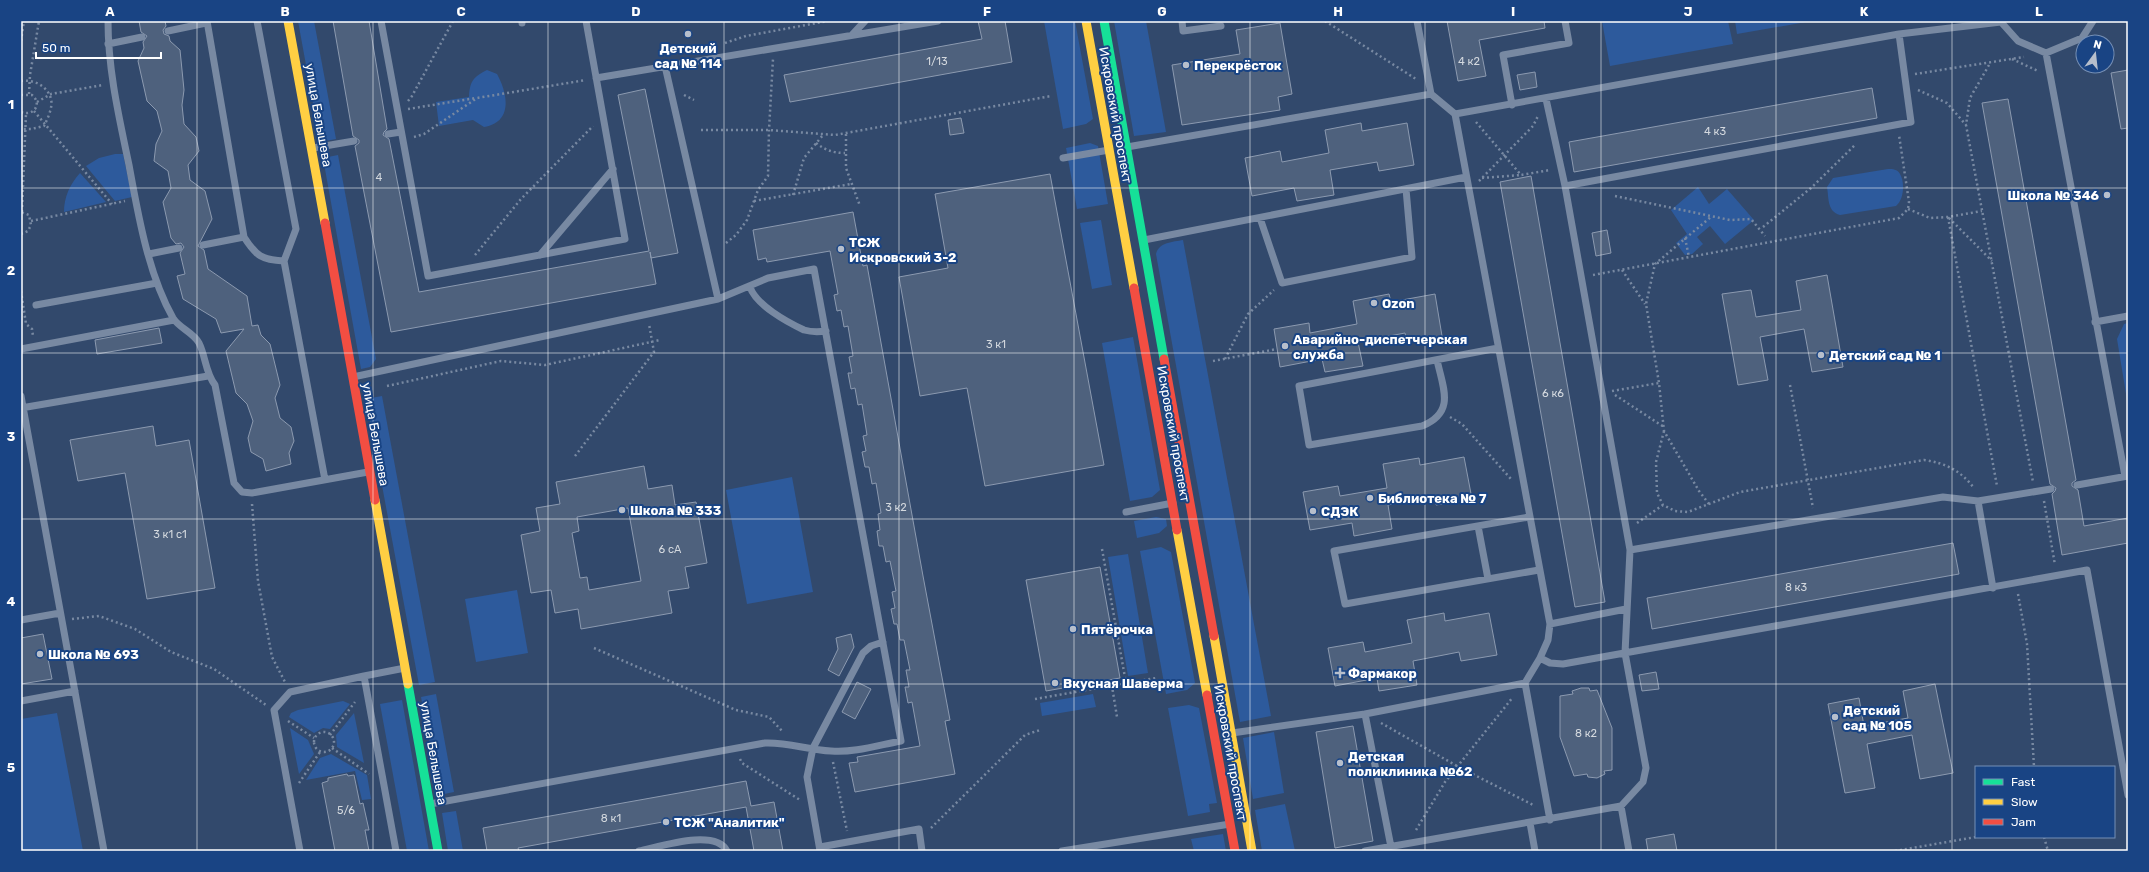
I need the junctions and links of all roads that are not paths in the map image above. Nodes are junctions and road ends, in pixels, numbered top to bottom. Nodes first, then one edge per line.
1 (108, 21) edge
2 (257, 21) edge
3 (288, 21) edge
4 (381, 21) edge
5 (586, 21) edge
6 (865, 21) edge
7 (938, 21) edge
8 (1086, 21) edge
9 (1104, 21) edge
10 (1182, 21) edge
11 (1417, 21) edge
12 (1565, 21) edge
13 (2001, 21) edge
14 (2093, 21) edge
15 (206, 22) edge
16 (1222, 26) dead end
17 (168, 31) dead end
18 (1899, 34) junction
19 (852, 35) junction
20 (142, 37) dead end
21 (108, 44) junction
22 (2046, 53) junction
23 (665, 66) junction
24 (596, 78) junction
25 (1431, 94) junction
26 (1546, 99) junction
27 (1512, 105) junction
28 (1455, 114) junction
29 (402, 132) junction
30 (388, 134) dead end
31 (354, 141) dead end
32 (312, 148) junction
33 (1118, 148) junction
34 (1063, 158) dead end
35 (612, 169) junction
36 (1466, 178) junction
37 (1565, 186) junction
38 (1406, 189) junction
39 (1260, 218) junction
40 (244, 237) junction
41 (1135, 241) junction
42 (203, 245) dead end
43 (179, 248) dead end
44 (149, 254) junction
45 (540, 255) junction
46 (284, 261) junction
47 (157, 283) junction
48 (750, 287) junction
49 (718, 299) junction
50 (36, 305) dead end
51 (2128, 316) edge
52 (174, 320) junction
53 (2095, 322) junction
54 (826, 331) junction
55 (1498, 348) junction
56 (21, 349) edge
57 (1437, 360) junction
58 (208, 376) junction
59 (353, 377) junction
60 (21, 396) edge
61 (22, 408) edge
62 (370, 472) junction
63 (2126, 476) edge
64 (325, 480) junction
65 (2077, 485) dead end
66 (2051, 489) dead end
67 (1978, 501) junction
68 (1173, 503) junction
69 (1126, 512) dead end
70 (1529, 517) junction
71 (1478, 526) junction
72 (1187, 534) junction
73 (1630, 550) junction
74 (1539, 570) junction
75 (1488, 579) junction
76 (1993, 588) junction
77 (1626, 609) junction
78 (61, 617) junction
79 (21, 620) edge
80 (1550, 624) junction
81 (883, 642) junction
82 (1624, 653) junction
83 (1540, 658) junction
84 (405, 668) junction
85 (364, 676) junction
86 (1525, 683) junction
87 (75, 692) junction
88 (1215, 692) junction
89 (21, 701) edge
90 (1365, 714) junction
91 (1223, 735) junction
92 (813, 748) junction
93 (2128, 795) edge
94 (430, 804) junction
95 (1621, 806) junction
96 (1549, 816) junction
97 (1530, 823) junction
98 (1230, 824) junction
99 (1391, 847) junction
100 (1407, 848) edge
101 (820, 849) edge
102 (104, 851) edge
103 (300, 851) edge
104 (396, 851) edge
105 (438, 851) edge
106 (639, 851) edge
107 (727, 851) edge
108 (922, 851) edge
109 (1062, 851) edge
110 (1235, 851) edge
111 (1252, 851) edge
112 (1365, 851) edge
113 (1535, 851) edge
114 (1630, 851) edge

1 - 21 lane
2 - 46 lane
3 - 32 street, улица Белышева
4 - 29 lane
5 - 24 lane
6 - 19 lane
7 - 19 lane
8 - 33 street, Искровский проспект
9 - 33 street, Искровский проспект
10 - 16 lane
11 - 25 lane
12 - 27 lane
13 - 18 lane
13 - 22 lane
14 - 22 lane
15 - 17 lane
15 - 40 lane
18 - 26 lane
18 - 37 lane
19 - 23 lane
20 - 21 lane
21 - 44 lane
22 - 53 lane
23 - 24 lane
23 - 49 lane
24 - 35 lane
25 - 28 lane
25 - 33 lane
26 - 27 lane
26 - 37 lane
27 - 28 lane
28 - 36 lane
29 - 30 lane
29 - 45 lane
31 - 32 lane
32 - 59 street, улица Белышева
33 - 34 lane
33 - 41 street, Искровский проспект
33 - 41 street, Искровский проспект
35 - 45 lane
35 - 45 lane
36 - 38 lane
36 - 55 lane
37 - 73 lane
38 - 39 lane
38 - 39 lane
39 - 41 lane
40 - 42 lane
40 - 46 lane
41 - 68 street, Искровский проспект
41 - 72 street, Искровский проспект
43 - 44 lane
44 - 47 lane
46 - 64 lane
47 - 50 lane
47 - 52 lane
48 - 49 lane
48 - 54 lane
48 - 54 lane
49 - 59 lane
51 - 53 lane
52 - 56 lane
52 - 58 lane
53 - 63 lane
54 - 81 lane
55 - 57 lane
55 - 70 lane
57 - 57 lane
58 - 61 lane
58 - 64 lane
59 - 62 street, улица Белышева
60 - 61 lane
61 - 78 lane
62 - 64 lane
62 - 84 street, улица Белышева
63 - 65 lane
66 - 67 lane
67 - 73 lane
67 - 76 lane
68 - 69 lane
68 - 72 street, Искровский проспект
70 - 71 lane
70 - 74 lane
71 - 75 lane
71 - 75 lane
72 - 88 street, Искровский проспект
72 - 88 street, Искровский проспект
73 - 77 lane
74 - 75 lane
74 - 80 lane
76 - 82 lane
76 - 93 lane
77 - 80 lane
77 - 82 lane
78 - 79 lane
78 - 87 lane
80 - 83 lane
81 - 92 lane
81 - 92 lane
82 - 83 lane
82 - 95 lane
83 - 86 lane
84 - 85 lane
84 - 94 street, улица Белышева
85 - 103 lane
85 - 104 lane
86 - 90 lane
86 - 96 lane
87 - 89 lane
87 - 102 lane
88 - 91 street, Искровский проспект
88 - 91 street, Искровский проспект
90 - 91 lane
90 - 99 lane
91 - 98 street, Искровский проспект
91 - 111 street, Искровский проспект
92 - 94 lane
92 - 101 lane
94 - 105 street, улица Белышева
95 - 96 lane
95 - 114 lane
96 - 97 lane
97 - 100 lane
97 - 113 lane
98 - 109 lane
98 - 110 street, Искровский проспект
99 - 100 lane
99 - 112 lane
101 - 108 lane
106 - 107 lane

